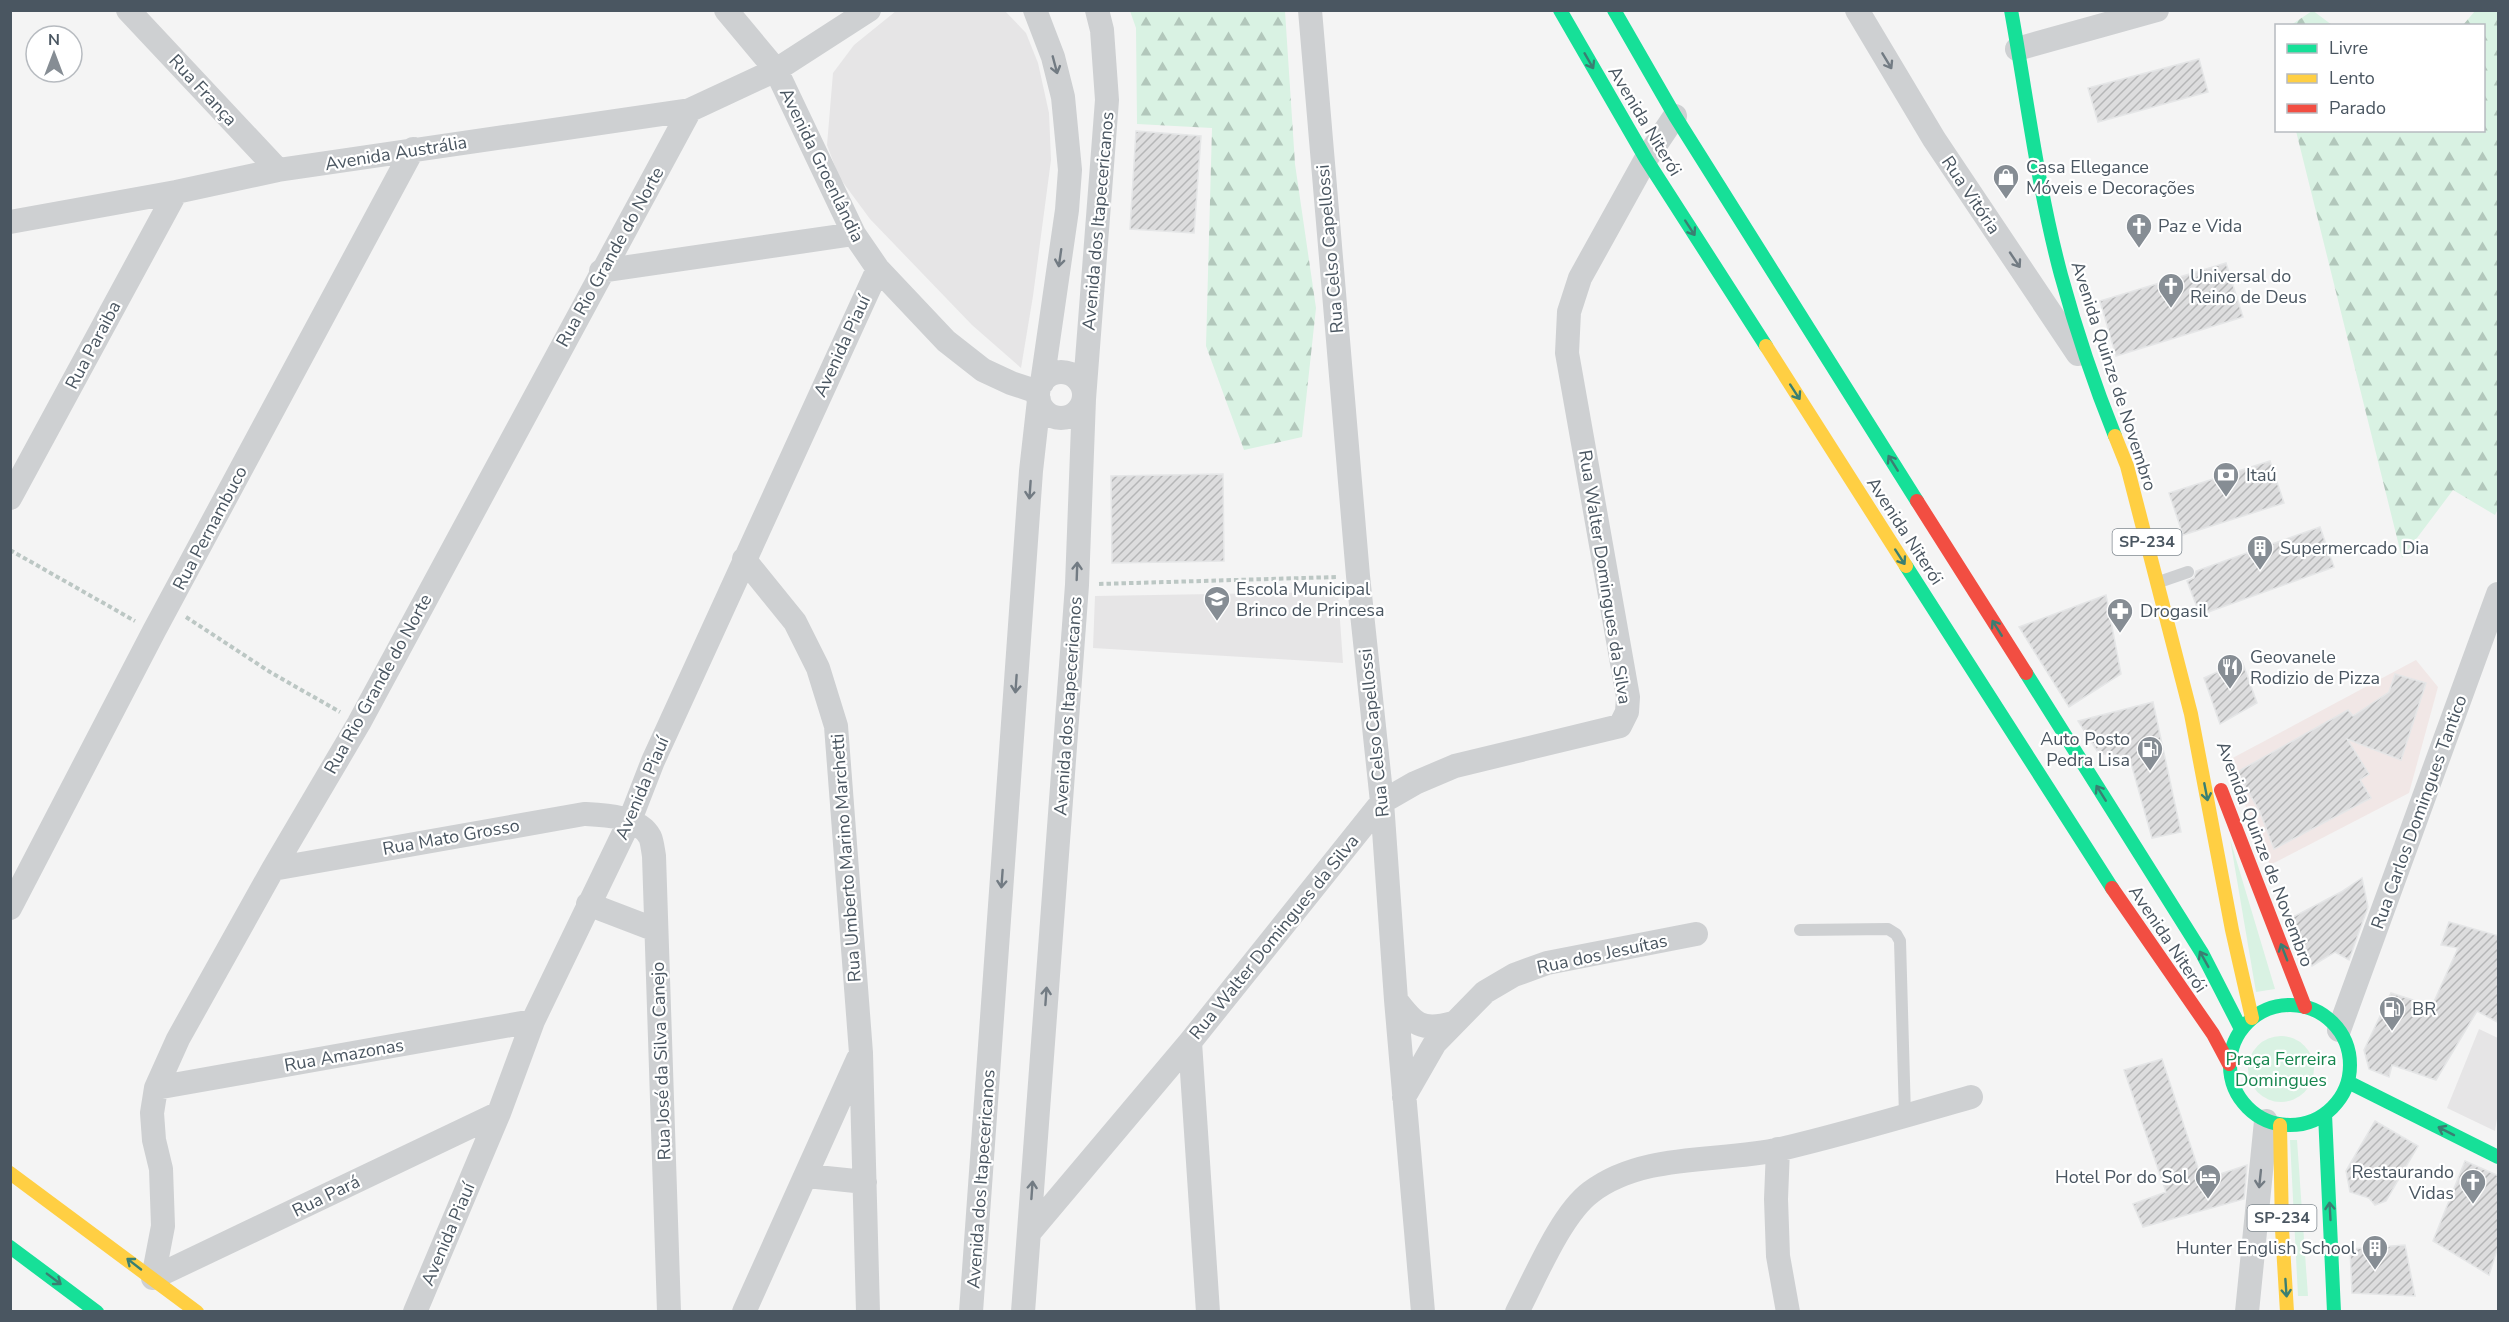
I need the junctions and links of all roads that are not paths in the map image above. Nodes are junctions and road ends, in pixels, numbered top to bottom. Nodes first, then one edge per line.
1 (128, 10) edge
2 (726, 10) edge
3 (869, 10) edge
4 (1035, 10) edge
5 (1097, 10) edge
6 (1310, 10) edge
7 (1560, 10) edge
8 (1614, 10) edge
9 (1857, 10) edge
10 (2011, 10) edge
11 (2157, 10) edge
12 (2017, 49) junction
13 (776, 70) junction
14 (690, 110) junction
15 (1675, 116) junction
16 (413, 149) junction
17 (1646, 159) junction
18 (278, 170) junction
19 (176, 192) junction
20 (10, 222) edge
21 (854, 234) junction
22 (878, 269) junction
23 (601, 271) junction
24 (2092, 375) junction
25 (1039, 391) junction
26 (1084, 399) junction
27 (10, 498) edge
28 (744, 559) junction
29 (2188, 572) dead end
30 (2158, 582) junction
31 (2499, 594) edge
32 (2191, 714) junction
33 (1382, 802) junction
34 (630, 820) junction
35 (273, 868) junction
36 (588, 904) junction
37 (10, 908) edge
38 (656, 930) junction
39 (1800, 930) dead end
40 (1696, 934) dead end
41 (1396, 1000) junction
42 (2305, 1006) junction
43 (2252, 1018) junction
44 (533, 1021) junction
45 (1453, 1023) junction
46 (2241, 1029) junction
47 (2339, 1030) junction
48 (1190, 1042) junction
49 (861, 1053) junction
50 (2229, 1064) junction
51 (2348, 1082) junction
52 (156, 1088) junction
53 (1404, 1097) junction
54 (1971, 1097) dead end
55 (499, 1113) junction
56 (2325, 1114) junction
57 (1905, 1116) junction
58 (2273, 1123) junction
59 (1778, 1149) junction
60 (2499, 1157) edge
61 (10, 1173) edge
62 (807, 1176) junction
63 (865, 1182) junction
64 (1029, 1233) junction
65 (10, 1247) edge
66 (153, 1278) junction
67 (97, 1311) edge
68 (197, 1311) edge
69 (415, 1311) edge
70 (669, 1311) edge
71 (744, 1311) edge
72 (868, 1311) edge
73 (971, 1311) edge
74 (1023, 1311) edge
75 (1208, 1311) edge
76 (1423, 1311) edge
77 (1517, 1311) edge
78 (1788, 1311) edge
79 (2247, 1311) edge
80 (2288, 1311) edge
81 (2334, 1311) edge

1 - 18 street, Rua França
2 - 13 street
3 - 13 street, Avenida Groenlândia
4 -> 25 street, Avenida dos Itapecericanos
5 - 26 street, Avenida dos Itapecericanos
6 - 33 street, Rua Celso Capellossi
7 -> 17 main road, Avenida Niterói
8 - 15 main road, Avenida Niterói
9 -> 24 street, Rua Vitória
10 - 12 main road, Avenida Quinze de Novembro / SP-234
11 - 12 street
12 - 24 main road, Avenida Quinze de Novembro / SP-234
13 - 14 street, Avenida Austrália
13 - 21 street, Avenida Groenlândia
14 - 16 street, Avenida Austrália
14 - 23 street, Rua Rio Grande do Norte
15 - 17 street, Rua Walter Domingues da Silva
46 -> 15 main road, Avenida Niterói
16 - 18 street, Avenida Austrália
16 - 37 street, Rua Pernambuco
17 - 33 street, Rua Walter Domingues da Silva
17 -> 50 main road, Avenida Niterói
18 - 19 street, Avenida Austrália
19 - 20 street, Avenida Austrália
19 - 27 street, Rua Paraiba
21 - 22 street, Avenida Groenlândia
21 - 23 street
22 - 25 street, Avenida Groenlândia
22 - 28 street, Avenida Piauí
23 - 35 street, Rua Rio Grande do Norte
24 - 30 main road, Avenida Quinze de Novembro / SP-234
25 - 26 street
25 - 26 street
25 -> 73 street, Avenida dos Itapecericanos
64 -> 26 street, Avenida dos Itapecericanos
28 - 34 street, Avenida Piauí
28 - 49 street, Rua Umberto Marino Marchetti
29 - 30 lane
30 - 32 main road, Avenida Quinze de Novembro / SP-234
31 - 47 street, Rua Carlos Domingues Tantico
42 -> 32 main road, Avenida Quinze de Novembro / SP-234
32 -> 43 main road, Avenida Quinze de Novembro / SP-234
33 - 41 street, Rua Celso Capellossi
33 - 48 street, Rua Walter Domingues da Silva
34 - 35 street, Rua Mato Grosso
34 - 36 street, Avenida Piauí
34 - 38 street, Rua José da Silva Canejo
35 - 52 street, Rua Rio Grande do Norte
36 - 38 street
36 - 44 street, Avenida Piauí
38 - 70 street, Rua José da Silva Canejo
39 - 57 lane
40 - 45 street, Rua dos Jesuítas
41 - 45 street
41 - 53 street, Rua Celso Capellossi
42 - 43 main road
42 - 47 main road
43 - 46 main road
44 - 52 street, Rua Amazonas
44 - 55 street, Avenida Piauí
45 - 53 street, Rua dos Jesuítas
46 - 50 main road
47 - 51 main road
48 - 64 street, Rua Walter Domingues da Silva
48 - 75 street
49 - 62 street
49 - 63 street, Rua Umberto Marino Marchetti
50 - 58 main road
51 - 56 main road
60 -> 51 main road
52 - 66 street, Rua Rio Grande do Norte
53 - 76 street, Rua Celso Capellossi
54 - 57 street
55 - 66 street, Rua Pará
55 - 69 street, Avenida Piauí
56 - 58 main road
81 -> 56 main road, SP-234
57 - 59 street
58 -> 79 street
58 -> 80 main road, SP-234
59 - 77 street
59 - 78 street
66 -> 61 main road
62 - 63 street
62 - 71 street
63 - 72 street, Rua Umberto Marino Marchetti
64 - 74 street, Avenida dos Itapecericanos
65 -> 67 main road
66 - 68 main road

